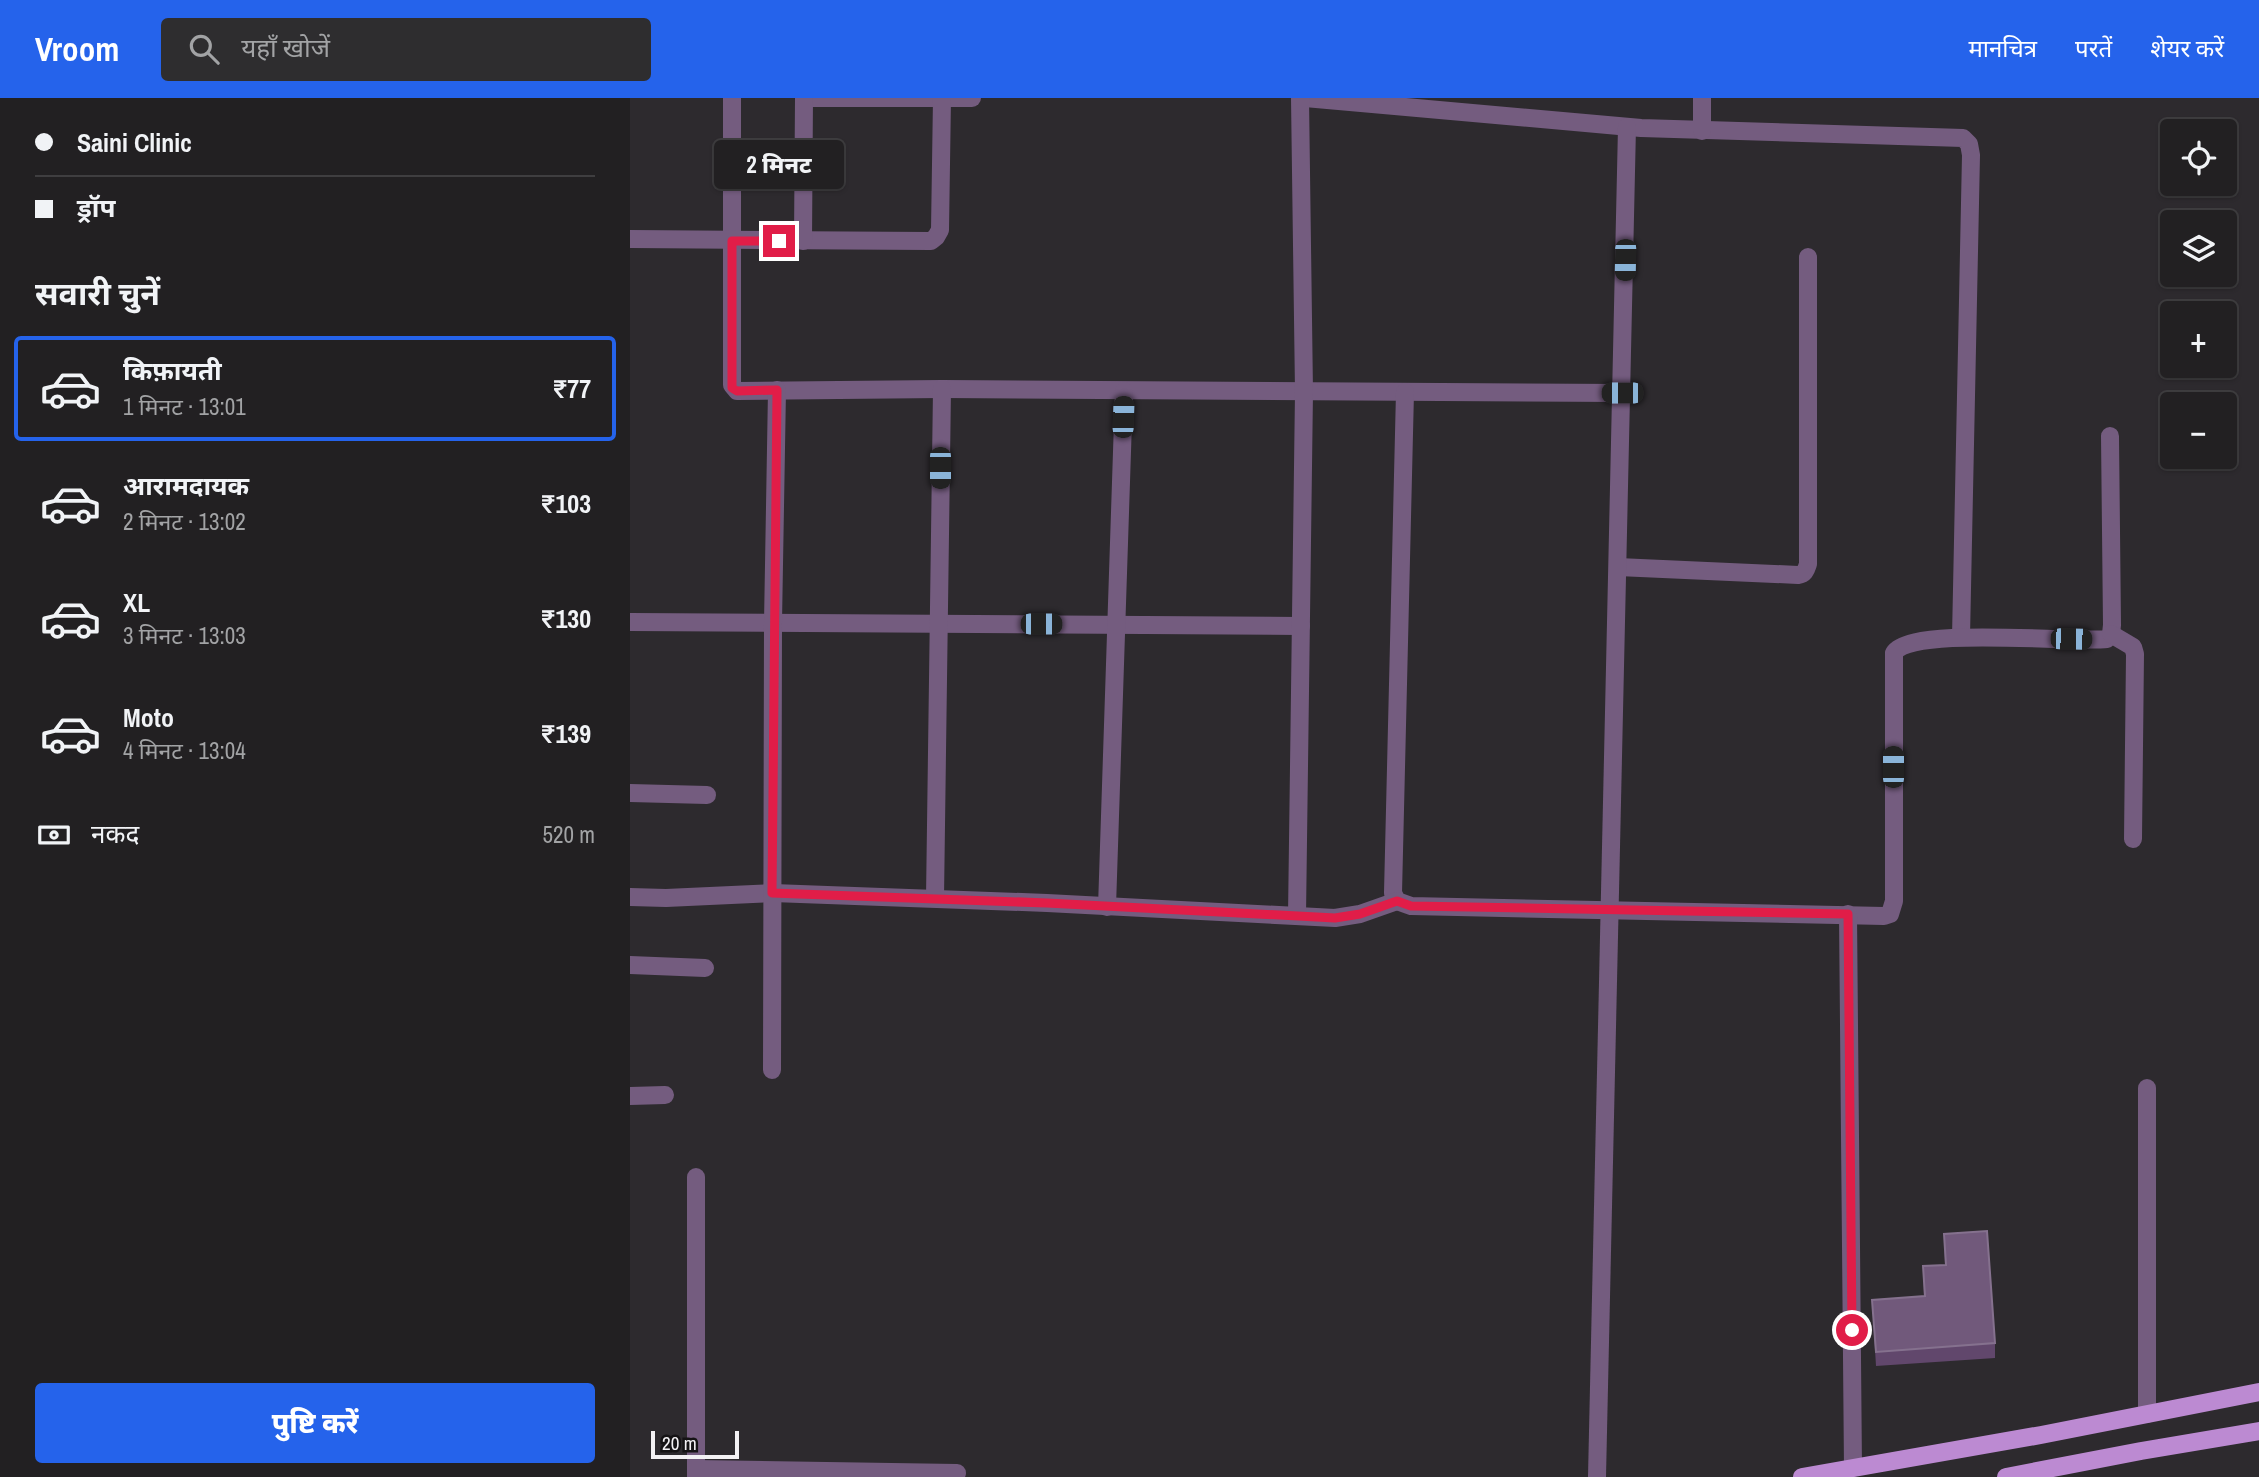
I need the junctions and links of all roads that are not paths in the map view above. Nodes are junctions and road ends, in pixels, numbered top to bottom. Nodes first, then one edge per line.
1 (732, 98) edge
2 (804, 98) edge
3 (812, 98) edge
4 (942, 98) edge
5 (972, 98) edge
6 (1303, 98) edge
7 (1702, 98) edge
8 (1627, 127) junction
9 (1702, 131) junction
10 (630, 239) edge
11 (732, 241) junction
12 (803, 241) junction
13 (1808, 257) dead end
14 (777, 390) junction
15 (942, 390) junction
16 (1124, 391) junction
17 (1304, 392) junction
18 (1405, 392) junction
19 (1622, 393) junction
20 (2110, 436) dead end
21 (1618, 567) junction
22 (630, 622) edge
23 (773, 623) junction
24 (939, 624) junction
25 (1118, 625) junction
26 (1300, 626) junction
27 (2110, 634) junction
28 (1961, 637) junction
29 (630, 793) edge
30 (707, 795) dead end
31 (2133, 839) dead end
32 (772, 893) junction
33 (630, 897) edge
34 (935, 898) junction
35 (1397, 901) junction
36 (1107, 907) junction
37 (1611, 911) junction
38 (1848, 914) junction
39 (1297, 916) junction
40 (630, 965) edge
41 (705, 968) dead end
42 (772, 1070) dead end
43 (2147, 1088) dead end
44 (665, 1095) dead end
45 (630, 1096) edge
46 (696, 1177) dead end
47 (2259, 1392) edge
48 (2147, 1414) junction
49 (2259, 1431) edge
50 (1853, 1468) junction
51 (696, 1473) edge
52 (957, 1474) dead end
53 (1597, 1477) edge
54 (1802, 1477) edge
55 (2006, 1477) edge

1 - 11 street
2 - 12 street
3 - 4 street
4 - 5 street
4 - 12 street
6 - 8 street
6 - 17 street
7 - 9 street
8 - 9 street
8 - 19 street
9 - 28 street
10 - 11 street
11 - 12 street
11 - 14 street
13 - 21 street
14 - 15 street
14 - 23 street
15 - 16 street
15 - 24 street
16 - 17 street
16 - 25 street
17 - 18 street
17 - 26 street
18 - 19 street
18 - 35 street
19 - 21 street
20 - 27 street
21 - 37 street
22 - 23 street
23 - 24 street
23 - 32 street
24 - 25 street
24 - 34 street
25 - 26 street
25 - 36 street
26 - 39 street
27 - 28 street
27 - 31 street
28 - 38 street
29 - 30 street
32 - 33 street
32 - 34 street
32 - 42 street
34 - 36 street
35 - 37 street
35 - 39 street
36 - 39 street
37 - 38 street
37 - 53 street
38 - 50 street
40 - 41 street
43 - 48 street
44 - 45 street
46 - 51 street
47 - 48 main road
48 - 50 main road
49 - 55 main road
50 - 54 main road
51 - 52 street

